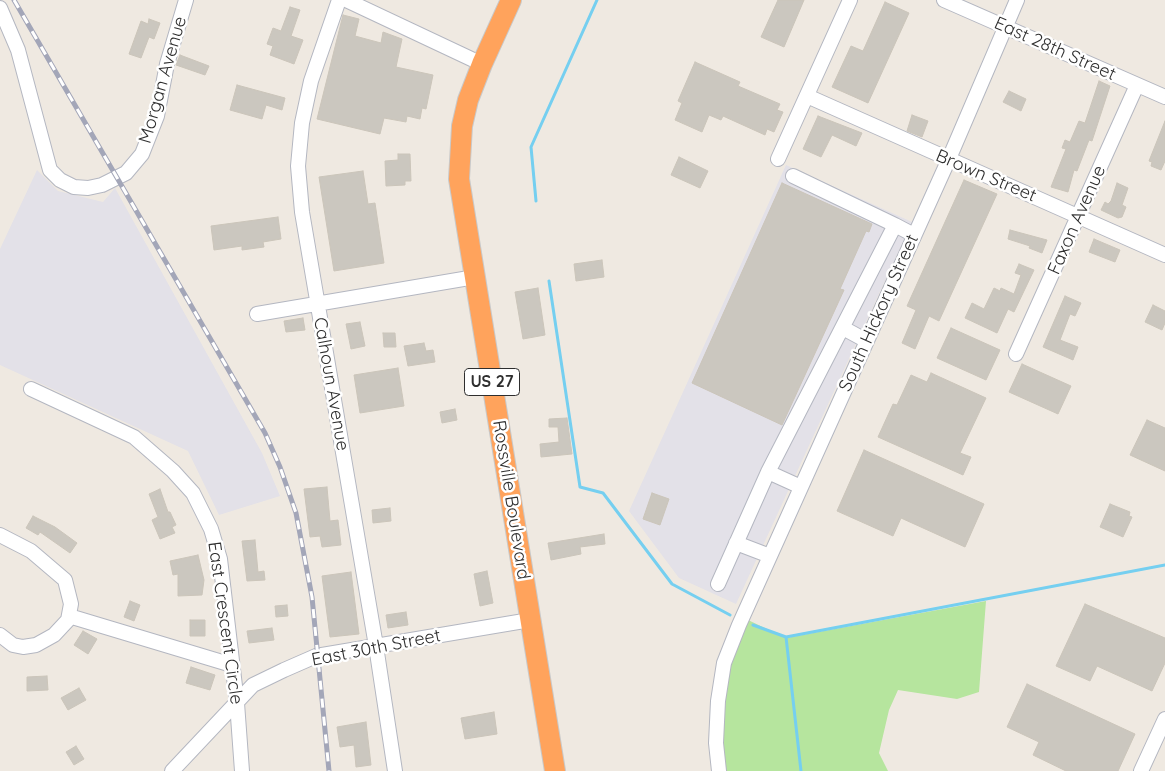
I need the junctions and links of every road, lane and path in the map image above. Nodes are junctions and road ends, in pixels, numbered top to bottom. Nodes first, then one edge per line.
1 (186, 0) edge
2 (339, 0) edge
3 (346, 0) edge
4 (511, 0) edge
5 (850, 0) edge
6 (944, 0) edge
7 (1017, 0) edge
8 (0, 8) edge
9 (1005, 27) junction
10 (482, 64) junction
11 (1137, 85) junction
12 (807, 96) junction
13 (1165, 97) edge
14 (778, 160) dead end
15 (948, 161) junction
16 (793, 176) dead end
17 (1079, 216) junction
18 (894, 225) junction
19 (914, 235) junction
20 (1165, 255) edge
21 (475, 277) junction
22 (318, 305) junction
23 (258, 314) dead end
24 (843, 328) junction
25 (867, 341) junction
26 (1016, 354) dead end
27 (31, 390) dead end
28 (768, 472) junction
29 (801, 487) junction
30 (0, 535) edge
31 (736, 543) junction
32 (770, 556) junction
33 (718, 584) dead end
34 (69, 616) junction
35 (530, 620) junction
36 (0, 635) edge
37 (376, 646) junction
38 (232, 665) junction
39 (236, 703) junction
40 (1164, 725) edge
41 (172, 771) edge
42 (242, 771) edge
43 (394, 771) edge
44 (554, 771) edge
45 (719, 771) edge
46 (1141, 771) edge

1 - 8 street, Morgan Avenue
2 - 22 street, Calhoun Avenue
3 - 10 street
4 - 10 highway, Rossville Boulevard / US 27
5 - 12 street
6 - 9 street, East 28th Street
7 - 9 street, South Hickory Street
9 - 11 street, East 28th Street
9 - 15 street, South Hickory Street
10 - 21 highway, Rossville Boulevard / US 27
11 - 13 street, East 28th Street
11 - 17 street, Faxon Avenue
12 - 14 street
12 - 15 street, Brown Street
15 - 17 street, Brown Street
15 - 19 street, South Hickory Street
16 - 18 street
17 - 20 street, Brown Street
17 - 26 street, Faxon Avenue
18 - 19 street
18 - 24 street
19 - 25 street, South Hickory Street
21 - 22 street
21 - 35 highway, Rossville Boulevard / US 27
22 - 23 street
22 - 37 street, Calhoun Avenue
24 - 25 street
24 - 28 street
25 - 29 street, South Hickory Street
27 - 38 street, East Crescent Circle
28 - 29 street
28 - 31 street
29 - 32 street, South Hickory Street
30 - 34 street
31 - 32 street
31 - 33 street
32 - 45 street, South Hickory Street
34 - 36 street
34 - 38 street
35 - 37 street, East 30th Street
35 - 44 highway, Rossville Boulevard / US 27
37 - 39 street, East 30th Street
37 - 43 street, Calhoun Avenue
38 - 39 street, East Crescent Circle
39 - 41 street, East 30th Street
39 - 42 street, East Crescent Circle
40 - 46 street

